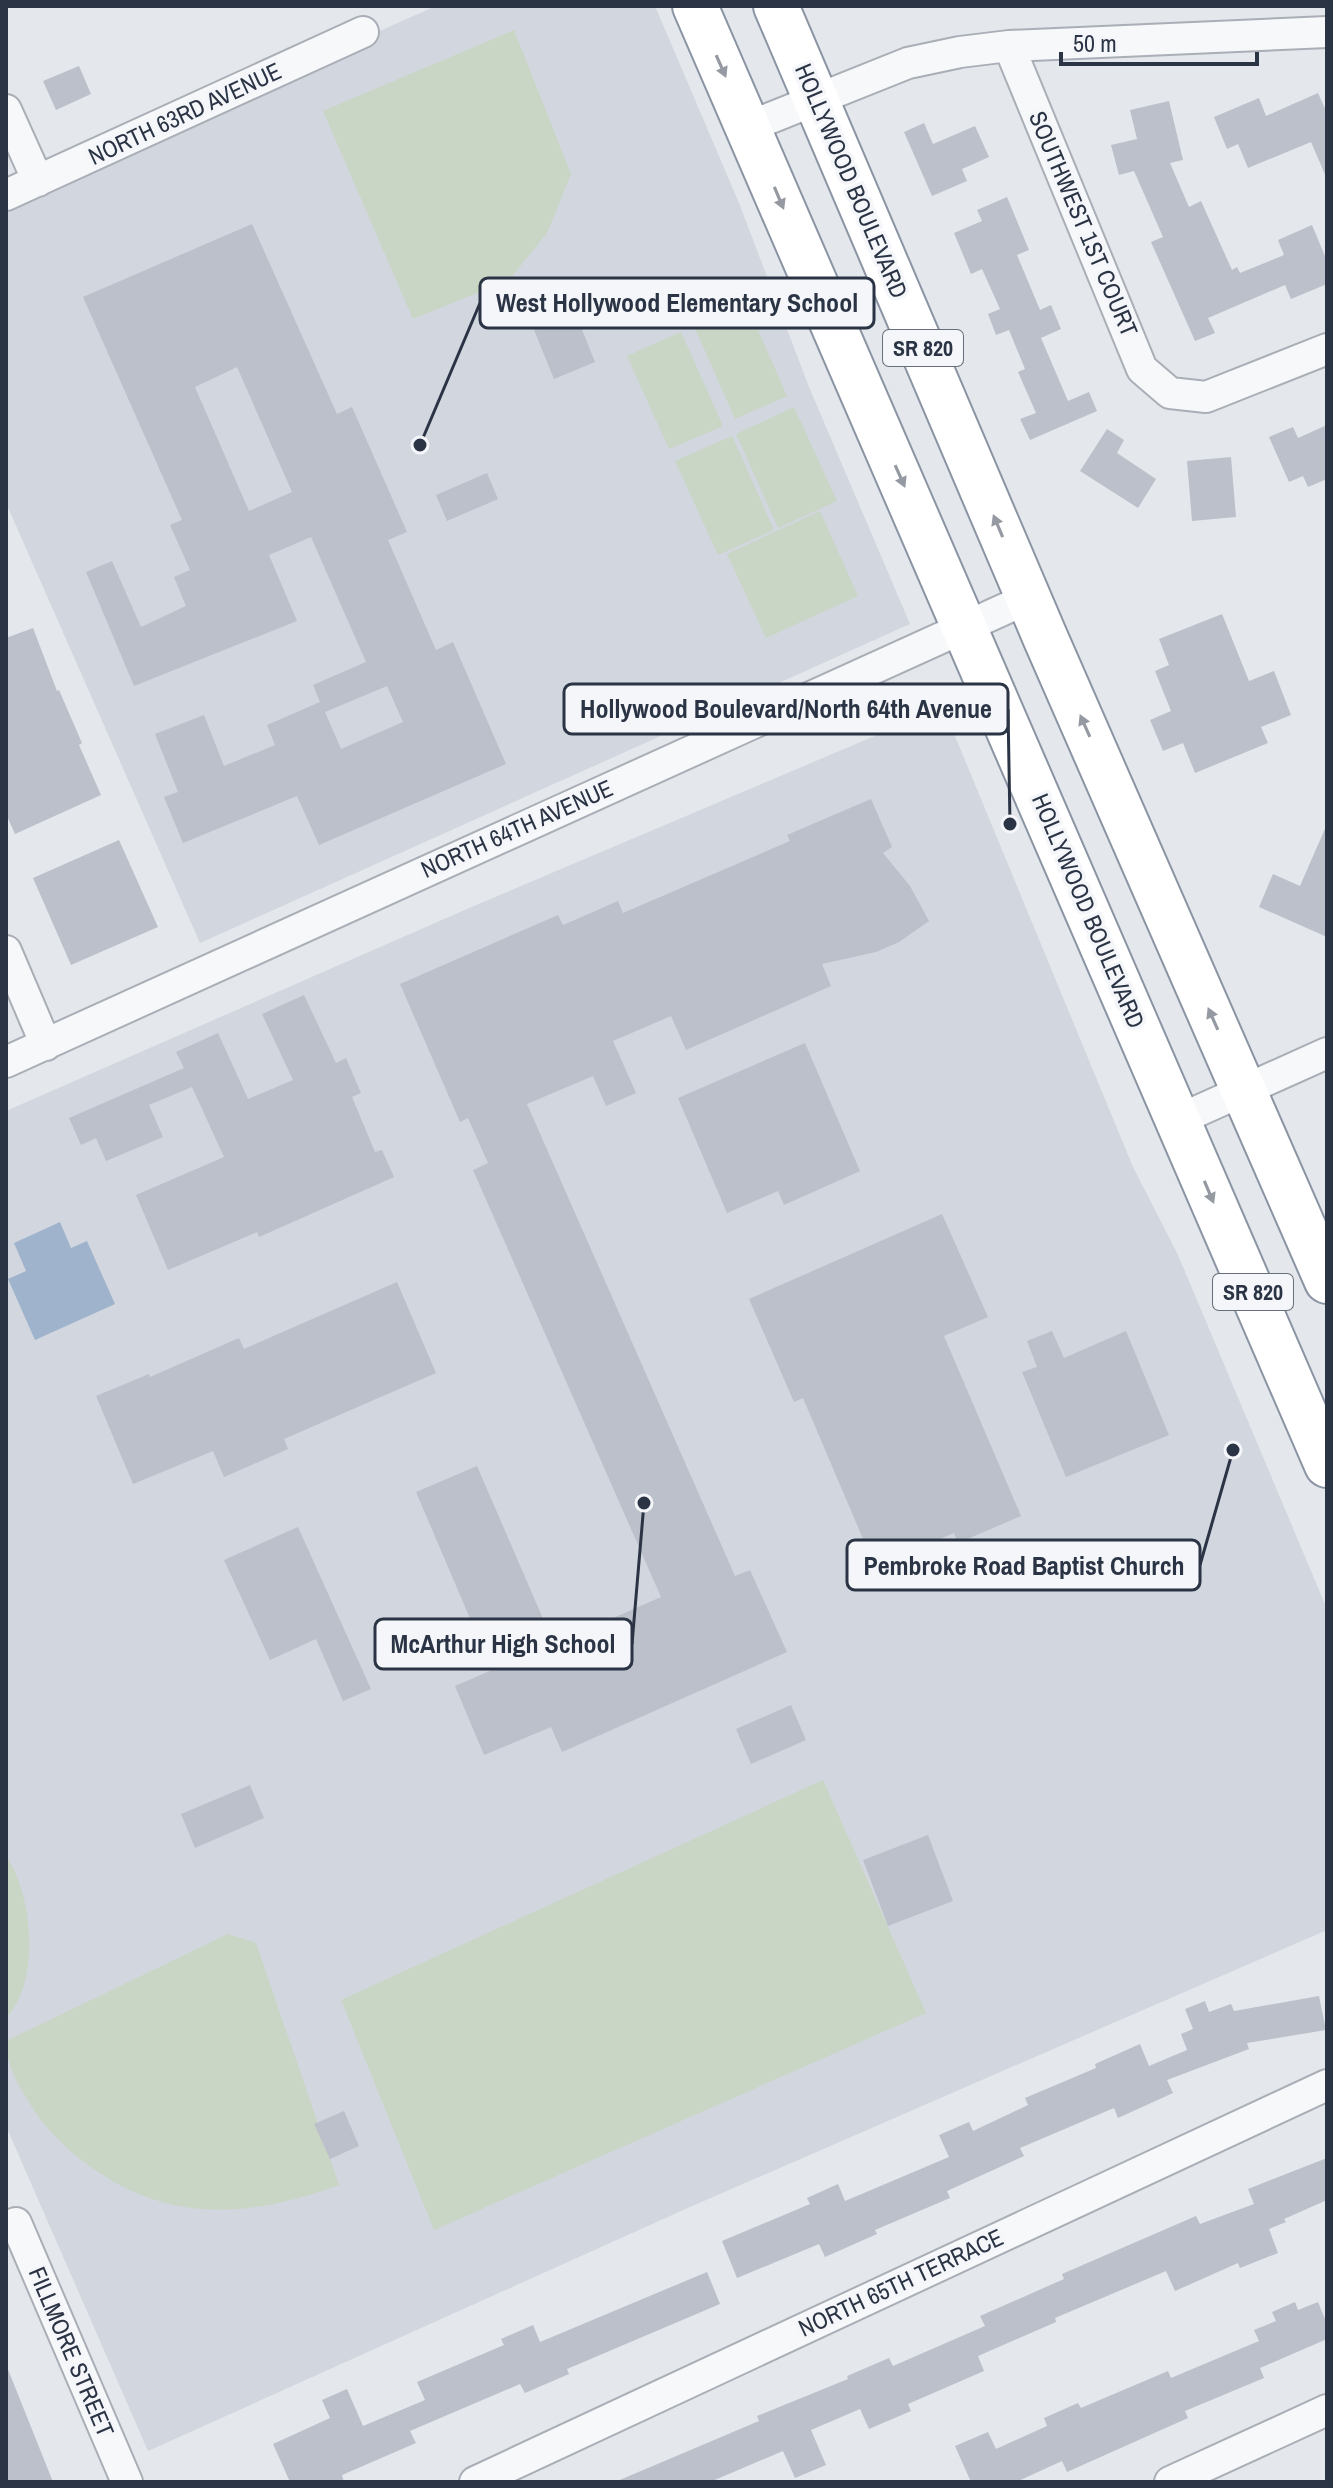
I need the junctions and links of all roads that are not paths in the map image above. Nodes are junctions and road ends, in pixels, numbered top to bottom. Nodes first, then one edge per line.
1 (695, 6) edge
2 (776, 6) edge
3 (363, 32) dead end
4 (1327, 32) edge
5 (1009, 46) junction
6 (816, 98) junction
7 (6, 110) edge
8 (748, 127) junction
9 (38, 181) junction
10 (6, 195) edge
11 (1327, 349) edge
12 (1029, 598) junction
13 (965, 627) junction
14 (6, 951) edge
15 (46, 1045) junction
16 (1327, 1053) edge
17 (6, 1062) edge
18 (1244, 1091) junction
19 (1178, 1120) junction
20 (1327, 1281) edge
21 (1327, 1465) edge
22 (1327, 2085) edge
23 (11, 2225) edge
24 (1327, 2410) edge
25 (127, 2482) edge
26 (475, 2482) edge
27 (1170, 2482) edge

1 -> 8 highway, HOLLYWOOD BOULEVARD / SR 820
2 - 6 highway, HOLLYWOOD BOULEVARD / SR 820
3 - 9 street, NORTH 63RD AVENUE
4 - 5 street
5 - 6 street
5 - 11 street, SOUTHWEST 1ST COURT
6 - 8 street
12 -> 6 highway, HOLLYWOOD BOULEVARD / SR 820
7 - 9 street
8 -> 13 highway, HOLLYWOOD BOULEVARD / SR 820
9 - 10 street, NORTH 63RD AVENUE
12 - 13 street, NORTH 64TH AVENUE
18 -> 12 highway, HOLLYWOOD BOULEVARD / SR 820
13 - 15 street, NORTH 64TH AVENUE
13 - 19 highway, HOLLYWOOD BOULEVARD / SR 820
14 - 15 street
15 - 17 street, NORTH 64TH AVENUE
16 - 18 street
18 - 19 street
18 - 20 highway, HOLLYWOOD BOULEVARD / SR 820
19 -> 21 highway, HOLLYWOOD BOULEVARD / SR 820
22 - 26 street, NORTH 65TH TERRACE
23 - 25 street, FILLMORE STREET
24 - 27 street

